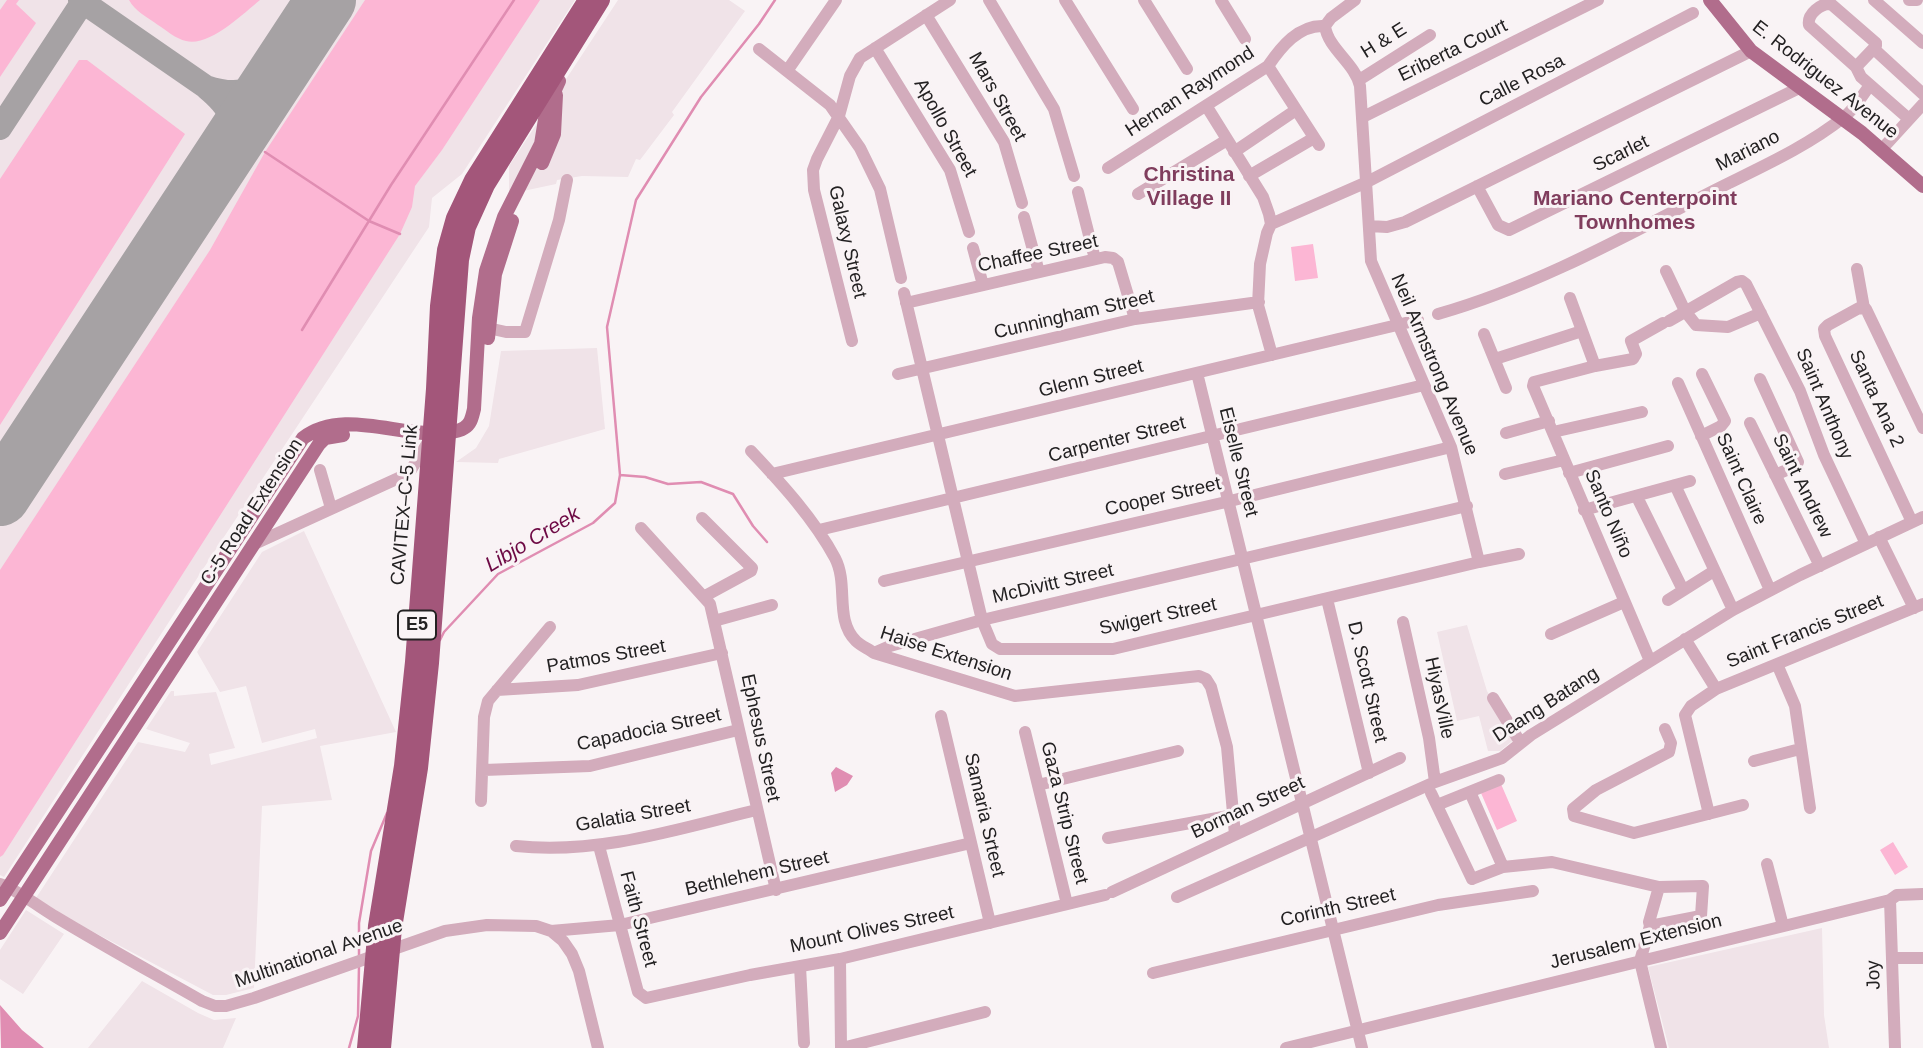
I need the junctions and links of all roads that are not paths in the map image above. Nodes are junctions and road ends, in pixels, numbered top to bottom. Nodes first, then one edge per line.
1 (587, 0) edge
2 (601, 0) edge
3 (610, 0) edge
4 (836, 0) edge
5 (950, 0) edge
6 (989, 0) edge
7 (1065, 0) edge
8 (1144, 0) edge
9 (1221, 0) edge
10 (1355, 0) edge
11 (1598, 0) edge
12 (1710, 0) edge
13 (1874, 0) edge
14 (1909, 0) edge
15 (1917, 0) edge
16 (1693, 13) dead end
17 (926, 15) junction
18 (1325, 26) junction
19 (1430, 36) dead end
20 (1245, 39) dead end
21 (1923, 43) edge
22 (875, 48) junction
23 (759, 49) dead end
24 (1874, 49) junction
25 (1751, 51) junction
26 (1268, 66) junction
27 (1856, 67) junction
28 (1187, 69) dead end
29 (787, 71) junction
30 (1359, 80) junction
31 (556, 85) junction
32 (1870, 85) junction
33 (1801, 87) junction
34 (1923, 94) edge
35 (1923, 104) edge
36 (1207, 107) junction
37 (1132, 109) dead end
38 (1296, 110) junction
39 (839, 116) junction
40 (1363, 117) junction
41 (1842, 118) junction
42 (1909, 119) junction
43 (1231, 146) junction
44 (1882, 149) junction
45 (1108, 168) dead end
46 (1074, 176) dead end
47 (1249, 176) junction
48 (567, 180) dead end
49 (1367, 182) junction
50 (1477, 186) junction
51 (1923, 186) edge
52 (1078, 192) dead end
53 (1138, 194) dead end
54 (1022, 203) dead end
55 (468, 206) junction
56 (1024, 217) dead end
57 (1271, 224) junction
58 (1369, 226) junction
59 (969, 232) dead end
60 (973, 248) dead end
61 (1095, 259) junction
62 (1857, 269) dead end
63 (1665, 271) dead end
64 (1039, 272) junction
65 (901, 278) dead end
66 (983, 285) junction
67 (905, 298) joint
68 (1570, 298) dead end
69 (1259, 302) junction
70 (1864, 308) junction
71 (1685, 311) junction
72 (1761, 313) junction
73 (1438, 314) dead end
74 (1135, 320) junction
75 (1418, 320) dead end
76 (1399, 326) junction
77 (488, 328) junction
78 (1582, 331) junction
79 (1484, 334) dead end
80 (852, 341) dead end
81 (1272, 355) junction
82 (1495, 359) junction
83 (1595, 366) junction
84 (922, 369) junction
85 (1197, 373) junction
86 (898, 374) dead end
87 (1702, 374) dead end
88 (1760, 379) dead end
89 (1678, 383) dead end
90 (1424, 385) junction
91 (1507, 387) dead end
92 (1642, 412) dead end
93 (1750, 424) dead end
94 (1551, 426) junction
95 (1923, 428) edge
96 (1506, 433) dead end
97 (939, 435) junction
98 (1700, 436) junction
99 (1212, 437) junction
100 (428, 442) junction
101 (1668, 446) dead end
102 (1451, 447) junction
103 (751, 451) dead end
104 (1564, 460) junction
105 (320, 470) dead end
106 (1569, 473) junction
107 (772, 474) junction
108 (1505, 474) dead end
109 (1775, 475) junction
110 (1690, 481) dead end
111 (1675, 485) junction
112 (1637, 497) junction
113 (954, 499) junction
114 (1229, 502) junction
115 (1467, 506) junction
116 (331, 508) junction
117 (1584, 510) junction
118 (702, 518) dead end
119 (1918, 520) edge
120 (641, 528) dead end
121 (819, 530) junction
122 (1880, 537) junction
123 (1866, 544) junction
124 (252, 545) junction
125 (1519, 554) dead end
126 (1243, 560) junction
127 (1479, 562) junction
128 (970, 563) junction
129 (1820, 566) junction
130 (1714, 571) junction
131 (884, 581) dead end
132 (1683, 590) junction
133 (1770, 590) junction
134 (705, 596) junction
135 (1327, 599) junction
136 (1668, 600) dead end
137 (1624, 602) junction
138 (772, 605) dead end
139 (1919, 606) edge
140 (1733, 610) junction
141 (1256, 615) junction
142 (982, 620) junction
143 (714, 621) junction
144 (1403, 622) dead end
145 (550, 627) dead end
146 (1551, 634) dead end
147 (1685, 639) junction
148 (722, 653) junction
149 (874, 653) junction
150 (1650, 661) junction
151 (1777, 664) junction
152 (1716, 689) junction
153 (497, 690) junction
154 (1493, 698) dead end
155 (942, 716) dead end
156 (1665, 729) dead end
157 (738, 730) junction
158 (1025, 732) dead end
159 (1521, 743) junction
160 (1800, 749) junction
161 (1178, 751) dead end
162 (1400, 758) dead end
163 (1754, 761) dead end
164 (484, 770) junction
165 (1368, 773) junction
166 (1499, 780) dead end
167 (1038, 785) junction
168 (1433, 788) junction
169 (1470, 792) junction
170 (481, 801) dead end
171 (1302, 804) junction
172 (1437, 805) junction
173 (1743, 805) dead end
174 (1810, 808) dead end
175 (756, 810) junction
176 (1709, 814) junction
177 (1234, 815) junction
178 (1236, 835) junction
179 (1311, 837) junction
180 (1108, 838) dead end
181 (971, 843) junction
182 (516, 846) dead end
183 (599, 846) junction
184 (1767, 864) dead end
185 (1503, 867) junction
186 (1472, 879) junction
187 (4, 885) edge
188 (1659, 887) junction
189 (776, 890) junction
190 (1533, 891) dead end
191 (1109, 894) joint
192 (1923, 894) edge
193 (22, 897) junction
194 (1177, 897) dead end
195 (0, 900) edge
196 (1890, 900) junction
197 (1455, 902) junction
198 (1066, 904) junction
199 (990, 923) junction
200 (620, 925) junction
201 (1650, 926) junction
202 (1783, 926) junction
203 (1333, 929) junction
204 (551, 931) junction
205 (0, 933) edge
206 (384, 951) junction
207 (1893, 958) junction
208 (1923, 958) edge
209 (840, 959) junction
210 (1640, 961) junction
211 (800, 966) junction
212 (1153, 973) dead end
213 (646, 998) joint
214 (985, 1012) dead end
215 (1358, 1031) junction
216 (804, 1043) dead end
217 (365, 1048) edge
218 (382, 1048) edge
219 (598, 1048) edge
220 (841, 1048) edge
221 (1286, 1048) edge
222 (1362, 1048) edge
223 (1661, 1048) edge
224 (1895, 1048) edge

1 - 55 highway, CAVITEX–C-5 Link / E5
2 - 55 highway, CAVITEX–C-5 Link / E5
3 - 31 main road, C-5 Road Extension
4 - 29 street
5 - 17 street, Galaxy Street
6 - 46 street
7 - 37 street
8 - 28 street
9 - 20 street
10 - 18 street
11 - 40 street, Eriberta Court
12 - 25 main road, E. Rodriguez Avenue
13 - 21 street
14 - 15 street
16 - 49 street, Calle Rosa
17 - 22 street, Galaxy Street
17 - 54 street, Mars Street
18 - 26 street, Hernan Raymond
18 - 30 street, Neil Armstrong Avenue
19 - 30 street, H & E
22 - 39 street, Galaxy Street
22 - 59 street, Apollo Street
23 - 29 street
24 - 27 street
24 - 27 street
24 - 34 street
25 - 33 main road, E. Rodriguez Avenue
25 - 50 street, Scarlet
26 - 36 street, Hernan Raymond
26 - 38 street
27 - 32 street
29 - 39 street
30 - 40 street, Neil Armstrong Avenue
31 - 77 main road, C-5 Road Extension
31 - 187 main road, C-5 Road Extension
32 - 41 street, Mariano
32 - 42 street
33 - 41 main road, E. Rodriguez Avenue
33 - 50 street, Scarlet
35 - 42 street
36 - 43 street
36 - 45 street, Hernan Raymond
38 - 43 street
38 - 47 street
39 - 65 street
39 - 80 street, Galaxy Street
40 - 49 street, Neil Armstrong Avenue
41 - 44 main road, E. Rodriguez Avenue
41 - 73 street, Mariano
42 - 44 street
43 - 47 street
43 - 53 street
44 - 51 main road, E. Rodriguez Avenue
47 - 57 street
48 - 77 street
49 - 57 street, Calle Rosa
49 - 58 street, Neil Armstrong Avenue
50 - 58 street, Scarlet
52 - 61 street
55 - 217 highway, CAVITEX–C-5 Link / E5
55 - 218 highway, CAVITEX–C-5 Link / E5
56 - 64 street
57 - 69 street
58 - 76 street, Neil Armstrong Avenue
60 - 66 street
61 - 64 street, Chaffee Street
61 - 74 street, Chaffee Street
62 - 70 street
63 - 71 street
64 - 66 street, Chaffee Street
66 - 67 street, Chaffee Street
67 - 84 street, Swigert Street
68 - 78 street
69 - 74 street, Cunningham Street
69 - 81 street
70 - 95 street
70 - 119 street, Santa Ana 2
71 - 72 street
71 - 72 street, Saint Anthony
71 - 83 street
72 - 123 street, Saint Anthony
74 - 84 street, Cunningham Street
75 - 76 street, Glenn Street
76 - 81 street, Glenn Street
76 - 90 street, Neil Armstrong Avenue
77 - 100 main road, C-5 Road Extension
78 - 82 street
78 - 83 street
79 - 82 street
81 - 85 street, Glenn Street
82 - 91 street
83 - 94 street, Santo Niño
84 - 86 street, Cunningham Street
84 - 97 street, Swigert Street
85 - 97 street, Glenn Street
85 - 99 street, Eiselle Street
87 - 98 street
88 - 109 street
89 - 98 street, Saint Claire
90 - 99 street, Carpenter Street
90 - 102 street, Neil Armstrong Avenue
92 - 94 street
93 - 109 street, Saint Andrew
94 - 96 street
94 - 104 street, Santo Niño
97 - 107 street, Glenn Street
97 - 113 street, Swigert Street
98 - 133 street, Saint Claire
99 - 113 street, Carpenter Street
99 - 114 street, Eiselle Street
100 - 116 street
100 - 124 main road, C-5 Road Extension
101 - 106 street
102 - 114 street, Cooper Street
102 - 115 street, Neil Armstrong Avenue
103 - 107 street, Haise Extension
104 - 106 street, Santo Niño
104 - 108 street
105 - 116 street
106 - 117 street, Santo Niño
107 - 121 street, Haise Extension
109 - 129 street, Saint Andrew
110 - 111 street
111 - 112 street
111 - 130 street
112 - 117 street
112 - 132 street
113 - 121 street, Carpenter Street
113 - 128 street, Swigert Street
114 - 126 street, Eiselle Street
114 - 128 street, Cooper Street
115 - 126 street
115 - 127 street
116 - 124 street
117 - 137 street, Santo Niño
118 - 134 street
119 - 122 street, Daang Batang
120 - 134 street
121 - 149 street, Haise Extension
122 - 123 street, Daang Batang
122 - 139 street
123 - 129 street, Daang Batang
124 - 193 main road, C-5 Road Extension
125 - 127 street, Swigert Street
126 - 141 street
126 - 142 street, McDivitt Street
127 - 135 street, Swigert Street
128 - 131 street, Cooper Street
128 - 142 street, Swigert Street
129 - 133 street, Daang Batang
130 - 132 street
130 - 140 street
132 - 136 street
133 - 140 street, Daang Batang
134 - 143 street, Ephesus Street
135 - 141 street, Swigert Street
135 - 165 street, D. Scott Street
137 - 146 street
137 - 150 street, Santo Niño
138 - 143 street
139 - 151 street, Saint Francis Street
140 - 147 street, Daang Batang
141 - 142 street, Swigert Street
141 - 171 street
142 - 149 street, McDivitt Street
143 - 148 street, Ephesus Street
144 - 168 street, HiyasVille
145 - 153 street
147 - 150 street, Daang Batang
147 - 152 street, Saint Francis Street
148 - 153 street, Patmos Street
148 - 157 street, Ephesus Street
149 - 177 street, Haise Extension
150 - 159 street, Daang Batang
151 - 152 street, Saint Francis Street
151 - 160 street
152 - 176 street
153 - 164 street
154 - 159 street
155 - 181 street, Samaria Srteet
156 - 176 street
157 - 164 street, Capadocia Street
157 - 175 street, Ephesus Street
158 - 167 street, Gaza Strip Street
159 - 168 street, Daang Batang
160 - 163 street
160 - 174 street
161 - 167 street
162 - 165 street, Borman Street
164 - 170 street
165 - 171 street, Borman Street
166 - 169 street
167 - 198 street, Gaza Strip Street
168 - 172 street, HiyasVille
168 - 179 street, Daang Batang
169 - 172 street
169 - 185 street
171 - 178 street, Borman Street
171 - 179 street
172 - 186 street, HiyasVille
173 - 176 street
175 - 183 street, Galatia Street
175 - 189 street, Ephesus Street
177 - 178 street
177 - 180 street
178 - 191 street, Borman Street
179 - 194 street, Daang Batang
179 - 203 street
181 - 189 street, Bethlehem Street
181 - 199 street, Samaria Srteet
182 - 183 street, Galatia Street
183 - 200 street, Faith Street
184 - 202 street
185 - 186 street
185 - 188 street
186 - 197 street
187 - 193 street, Multinational Avenue
187 - 195 main road, C-5 Road Extension
188 - 201 street
188 - 201 street
189 - 200 street, Bethlehem Street
190 - 197 street, Corinth Street
191 - 198 street, Mount Olives Street
192 - 196 street, Jerusalem Extension
193 - 205 main road, C-5 Road Extension
193 - 206 street, Multinational Avenue
196 - 202 street, Jerusalem Extension
196 - 207 street, Joy
197 - 203 street, Corinth Street
198 - 199 street, Mount Olives Street
199 - 209 street, Mount Olives Street
200 - 204 street, Bethlehem Street
200 - 213 street, Faith Street
201 - 210 street
202 - 210 street, Jerusalem Extension
203 - 212 street, Corinth Street
203 - 215 street
204 - 206 street, Multinational Avenue
204 - 219 street
206 - 217 street
207 - 208 street
207 - 224 street, Joy
209 - 211 street, Mount Olives Street
209 - 220 street
210 - 215 street, Jerusalem Extension
210 - 223 street
211 - 213 street, Mount Olives Street
211 - 216 street
214 - 220 street
215 - 221 street, Jerusalem Extension
215 - 222 street

